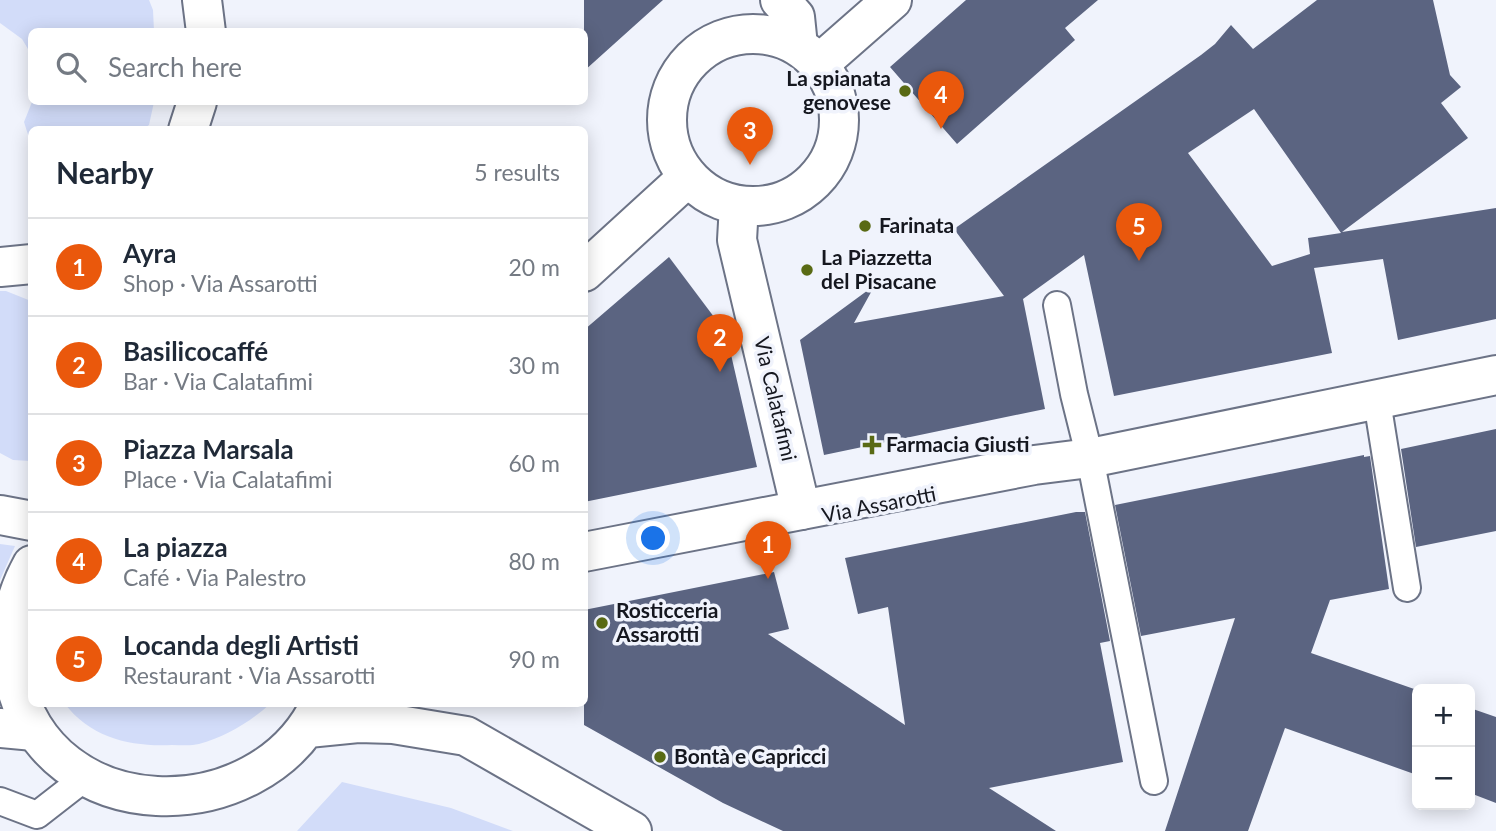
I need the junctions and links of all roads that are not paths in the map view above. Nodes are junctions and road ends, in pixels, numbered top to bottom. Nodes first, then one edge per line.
1 (202, 0) edge
2 (780, 0) edge
3 (892, 0) edge
4 (206, 28) edge
5 (808, 55) junction
6 (196, 105) edge
7 (189, 126) edge
8 (688, 177) junction
9 (740, 205) junction
10 (28, 264) edge
11 (0, 267) edge
12 (588, 268) edge
13 (1057, 304) dead end
14 (1496, 374) edge
15 (1377, 401) junction
16 (1090, 458) junction
17 (801, 510) junction
18 (0, 516) edge
19 (28, 520) edge
20 (588, 551) edge
21 (588, 561) edge
22 (28, 573) edge
23 (1408, 588) dead end
24 (13, 710) edge
25 (314, 716) edge
26 (82, 780) junction
27 (1154, 781) dead end
28 (0, 801) edge
29 (632, 831) edge

1 - 4 main road
2 - 5 main road
3 - 5 main road
5 - 8 main road
5 - 9 main road
6 - 7 main road
8 - 9 main road
8 - 12 main road
9 - 17 main road, Via Calatafimi
10 - 11 main road
13 - 16 lane
14 - 15 main road, Via Assarotti
15 - 16 main road, Via Assarotti
15 - 23 lane
16 - 17 main road, Via Assarotti
16 - 21 main road, Via Assarotti
16 - 27 lane
17 - 20 main road, Via Assarotti
18 - 19 main road
22 - 24 main road
24 - 26 main road
25 - 26 main road
25 - 29 main road
26 - 28 lane

